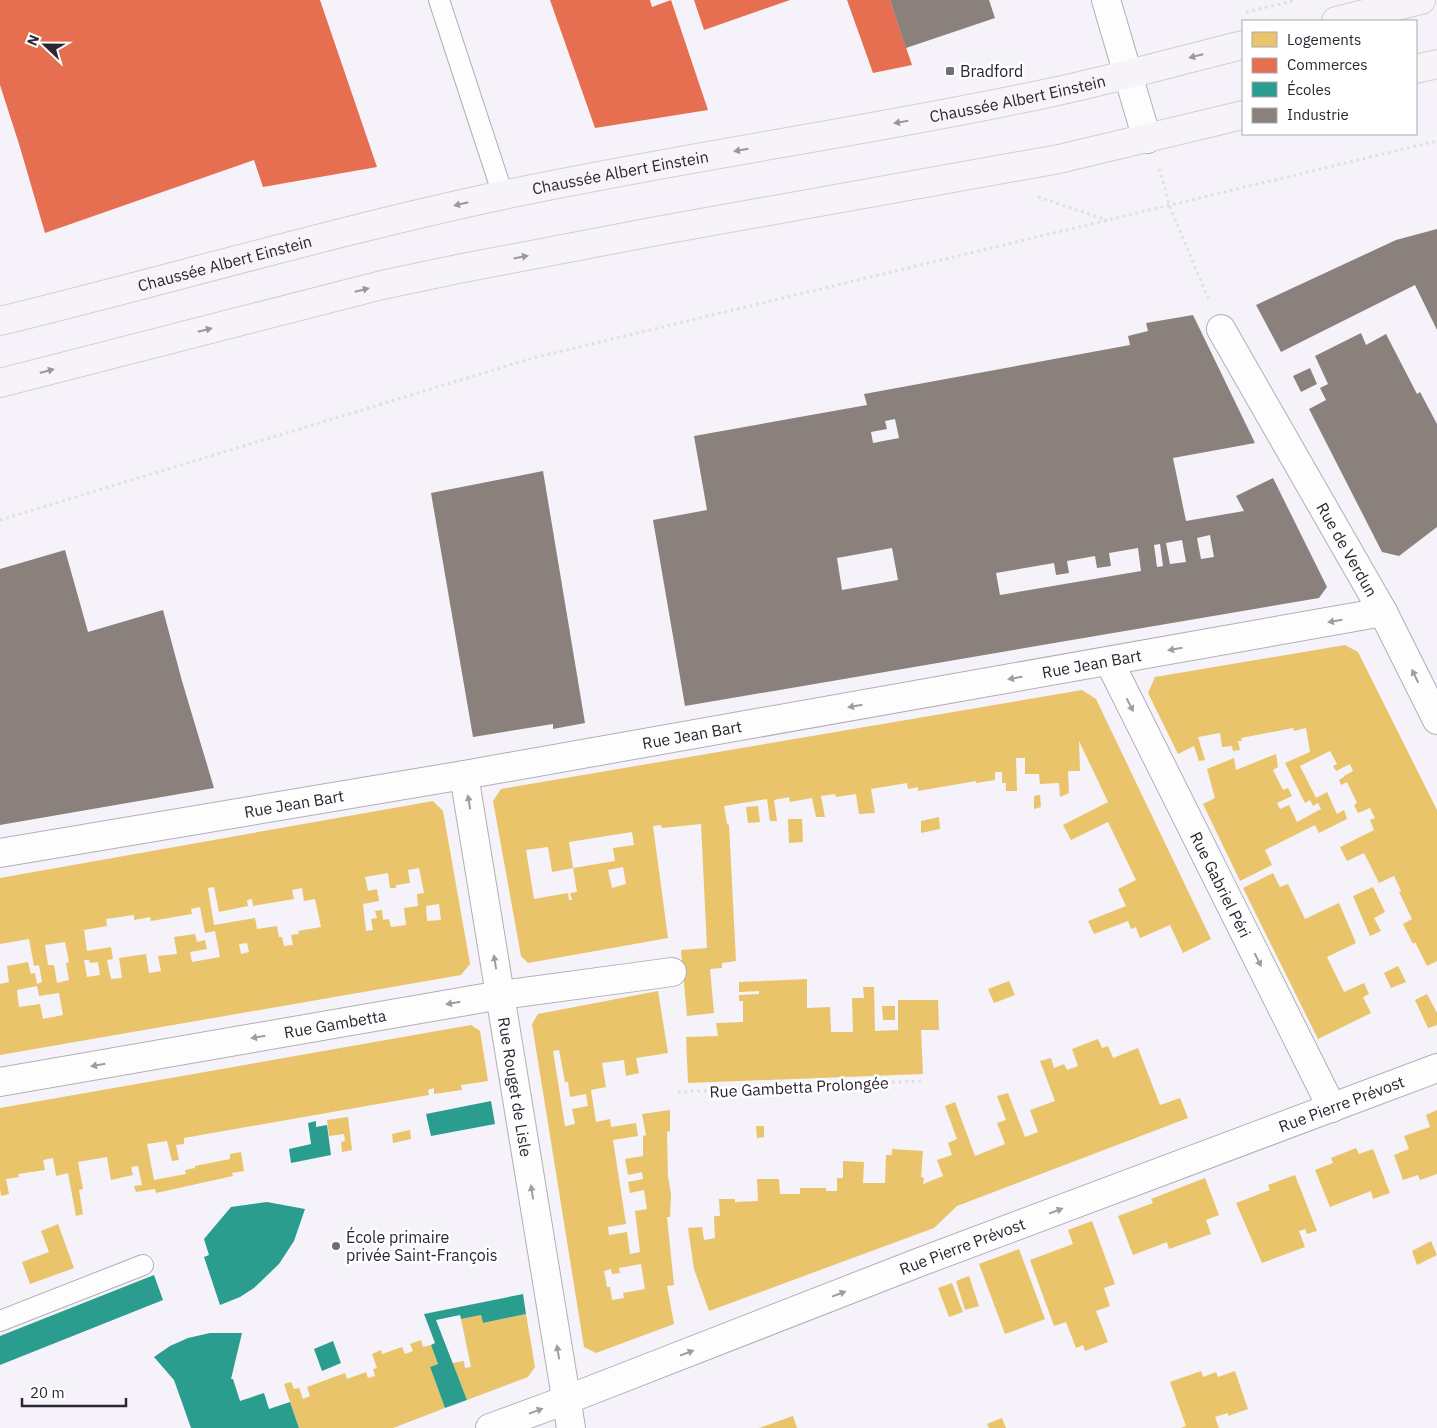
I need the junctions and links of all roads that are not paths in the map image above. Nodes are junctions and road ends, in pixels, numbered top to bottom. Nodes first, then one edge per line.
1 (440, 0) edge
2 (1106, 0) edge
3 (1421, 0) edge
4 (1340, 20) edge
5 (1242, 45) edge
6 (1437, 64) edge
7 (1417, 70) edge
8 (1128, 74) junction
9 (1242, 115) edge
10 (1147, 139) junction
11 (503, 195) junction
12 (0, 321) edge
13 (1221, 328) road end
14 (0, 383) edge
15 (1383, 612) junction
16 (1109, 661) junction
17 (1437, 720) edge
18 (464, 775) junction
19 (0, 853) edge
20 (672, 972) dead end
21 (501, 995) junction
22 (1437, 1068) edge
23 (0, 1082) edge
24 (1332, 1108) junction
25 (143, 1265) dead end
26 (0, 1322) edge
27 (566, 1400) junction
28 (490, 1428) edge
29 (571, 1428) edge

1 - 11 lane
2 - 8 street
3 - 4 main road
5 -> 8 main road, Chaussée Albert Einstein
6 - 7 main road
8 - 10 street
8 -> 11 main road, Chaussée Albert Einstein
9 - 10 main road
14 -> 10 main road
11 -> 12 main road, Chaussée Albert Einstein
13 - 15 street, Rue de Verdun
15 -> 16 street, Rue Jean Bart
17 -> 15 street, Rue de Verdun
16 -> 18 street, Rue Jean Bart
16 -> 24 street, Rue Gabriel Péri
18 - 19 street, Rue Jean Bart
21 -> 18 street, Rue Rouget de Lisle
20 - 21 street, Rue Gambetta
21 -> 23 street, Rue Gambetta
27 -> 21 street, Rue Rouget de Lisle
22 - 24 street, Rue Pierre Prévost
27 -> 24 street, Rue Pierre Prévost
25 - 26 lane
28 -> 27 street, Rue Pierre Prévost
27 - 29 street, Rue Rouget de Lisle

